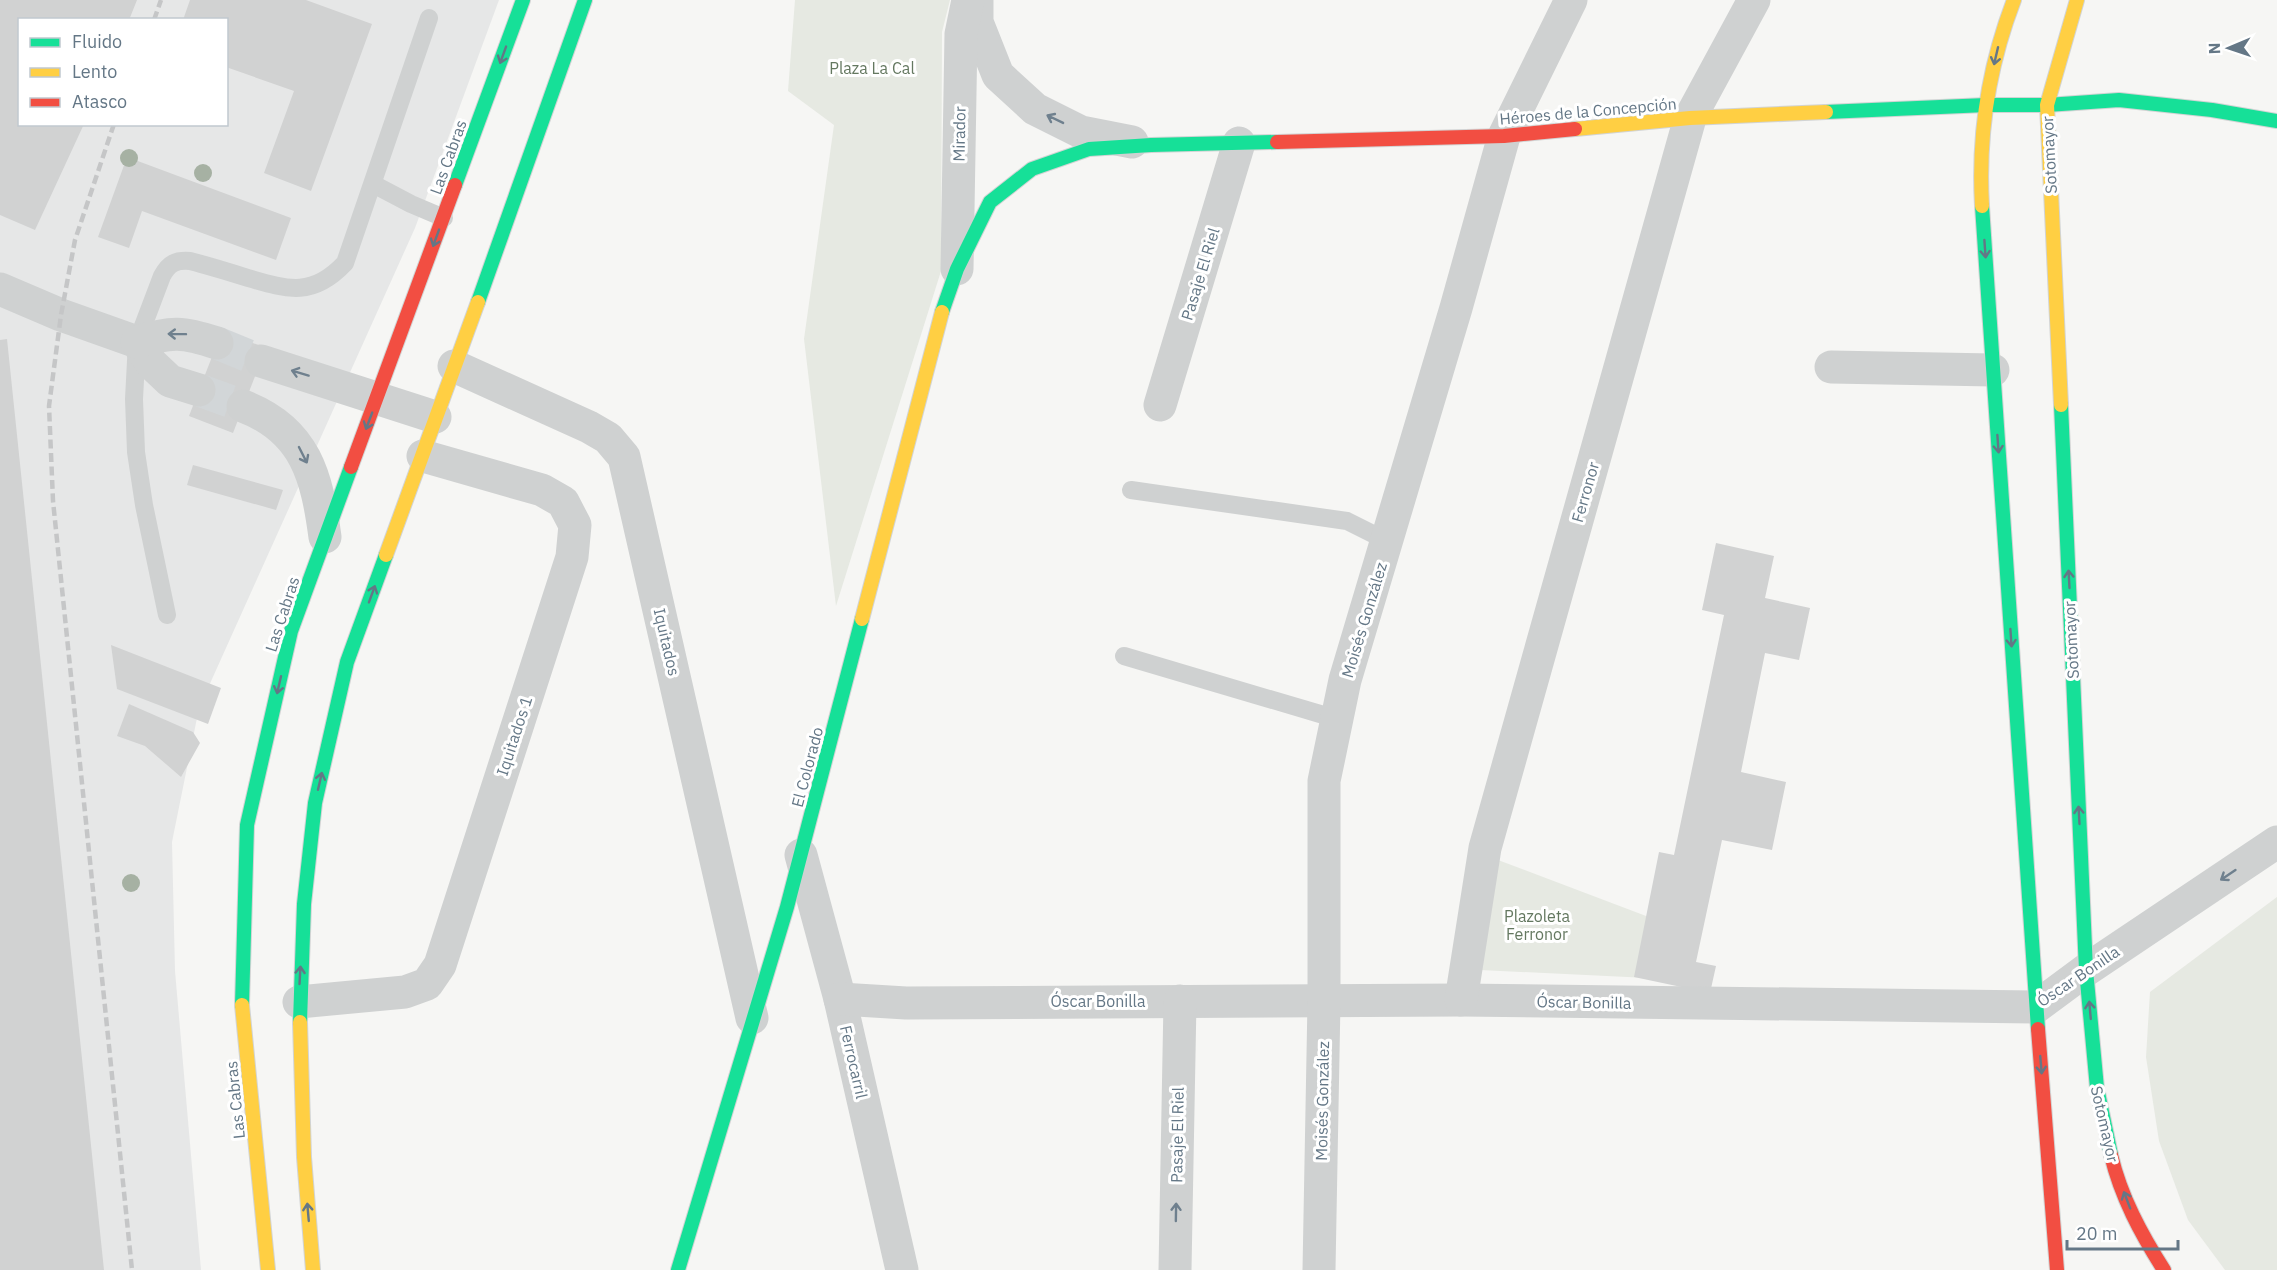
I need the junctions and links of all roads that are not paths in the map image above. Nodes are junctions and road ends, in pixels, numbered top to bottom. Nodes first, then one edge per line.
1 (524, 0) edge
2 (585, 0) edge
3 (968, 0) edge
4 (977, 0) edge
5 (1571, 0) edge
6 (1754, 0) edge
7 (2014, 0) edge
8 (2077, 0) edge
9 (429, 18) dead end
10 (1986, 105) junction
11 (2047, 105) junction
12 (1690, 118) junction
13 (2277, 121) edge
14 (1504, 136) junction
15 (1239, 143) junction
16 (1151, 145) junction
17 (372, 184) junction
18 (444, 218) junction
19 (957, 269) junction
20 (0, 290) edge
21 (137, 342) junction
22 (217, 343) tunnel mouth
23 (261, 361) tunnel mouth
24 (454, 366) junction
25 (1831, 367) dead end
26 (1993, 370) junction
27 (199, 390) tunnel mouth
28 (378, 398) junction
29 (1160, 405) dead end
30 (243, 406) tunnel mouth
31 (435, 417) junction
32 (423, 456) junction
33 (1131, 490) dead end
34 (325, 537) junction
35 (1387, 542) junction
36 (167, 615) dead end
37 (1124, 656) dead end
38 (1337, 719) junction
39 (2277, 842) edge
40 (801, 855) junction
41 (2086, 970) junction
42 (840, 999) junction
43 (1180, 1000) junction
44 (1461, 1000) junction
45 (1324, 1001) junction
46 (299, 1002) junction
47 (2036, 1007) junction
48 (752, 1018) junction
49 (268, 1270) edge
50 (313, 1270) edge
51 (678, 1270) edge
52 (902, 1270) edge
53 (1175, 1270) edge
54 (1319, 1270) edge
55 (2057, 1270) edge
56 (2164, 1270) edge

1 -> 18 main road, Las Cabras
2 - 24 main road
3 - 19 street, Mirador
16 -> 4 street
5 - 14 street, Moisés González
6 - 12 street, Ferronor
7 -> 10 main road
8 - 11 main road, Sotomayor
9 - 17 lane
10 - 11 main road, Héroes de la Concepción
10 - 12 main road, Héroes de la Concepción
10 -> 26 main road
11 - 13 main road, Héroes de la Concepción
41 -> 11 main road, Sotomayor
12 - 14 main road, Héroes de la Concepción
12 - 44 street, Ferronor
14 - 15 main road, Héroes de la Concepción
14 - 35 street, Moisés González
15 - 16 main road, Héroes de la Concepción
15 - 29 street, Pasaje El Riel
16 - 19 main road, Héroes de la Concepción
17 - 18 lane
17 - 21 lane
18 -> 28 main road, Las Cabras
19 - 40 main road, El Colorado
20 - 21 street
22 -> 21 street
21 - 27 street
21 - 36 lane
28 -> 23 street
24 - 31 main road
24 - 48 street, Iquitados
25 - 26 street
26 -> 47 main road
28 - 31 street
28 -> 34 main road, Las Cabras
30 -> 34 street
31 - 32 main road
46 -> 32 main road
32 - 46 street, Iquitados 1
33 - 35 lane
34 -> 49 main road, Las Cabras
35 - 38 street, Moisés González
37 - 38 lane
38 - 45 street, Moisés González
39 -> 41 street, Óscar Bonilla
40 - 42 street, Ferrocarril
40 - 48 main road, El Colorado
41 - 47 street, Óscar Bonilla
56 -> 41 main road, Sotomayor
42 - 43 street, Óscar Bonilla
42 - 52 street, Ferrocarril
43 - 45 street, Óscar Bonilla
53 -> 43 street, Pasaje El Riel
44 - 45 street, Óscar Bonilla
44 - 47 street, Óscar Bonilla
45 - 54 street, Moisés González
50 -> 46 main road
47 -> 55 main road
48 - 51 main road, El Colorado

